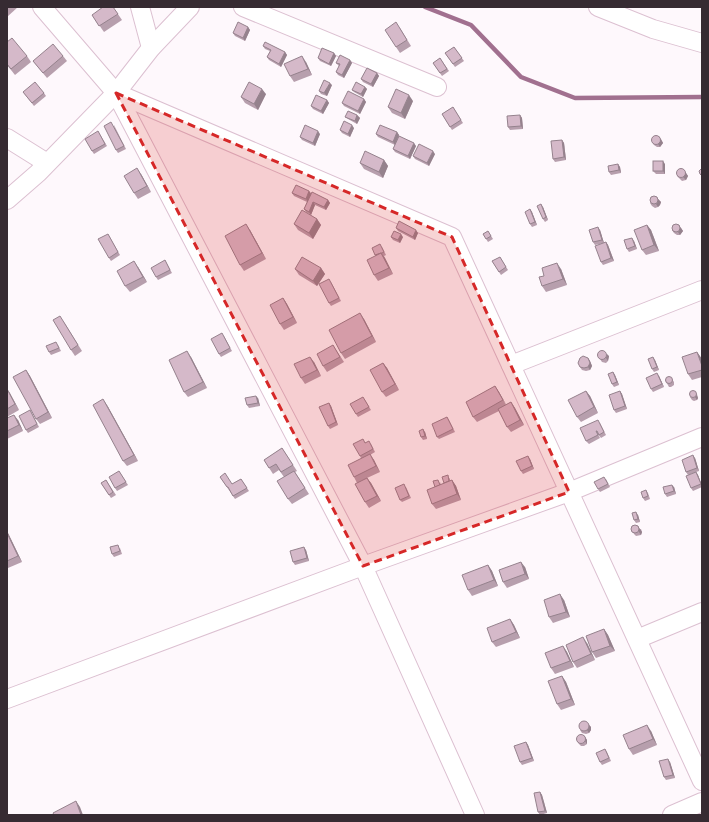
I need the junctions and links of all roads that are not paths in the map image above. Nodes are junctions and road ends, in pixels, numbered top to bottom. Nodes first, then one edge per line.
1 (42, 7) edge
2 (140, 7) edge
3 (190, 7) edge
4 (243, 7) edge
5 (598, 7) edge
6 (702, 43) edge
7 (151, 48) junction
8 (438, 87) dead end
9 (116, 93) junction
10 (7, 138) edge
11 (47, 163) junction
12 (7, 200) edge
13 (702, 290) edge
14 (511, 365) junction
15 (702, 437) edge
16 (570, 492) junction
17 (363, 566) junction
18 (702, 612) edge
19 (637, 639) junction
20 (7, 699) edge
21 (702, 781) edge
22 (702, 802) edge
23 (475, 815) edge
24 (672, 815) edge

1 - 9 street
2 - 7 street
3 - 7 street
4 - 8 street
5 - 6 street
7 - 9 street
9 - 11 street
9 - 14 street
9 - 17 street
10 - 11 street
11 - 12 street
13 - 14 street
14 - 16 street
15 - 16 street
16 - 17 street
16 - 19 street
17 - 20 street
17 - 23 street
18 - 19 street
19 - 21 street
22 - 24 street

